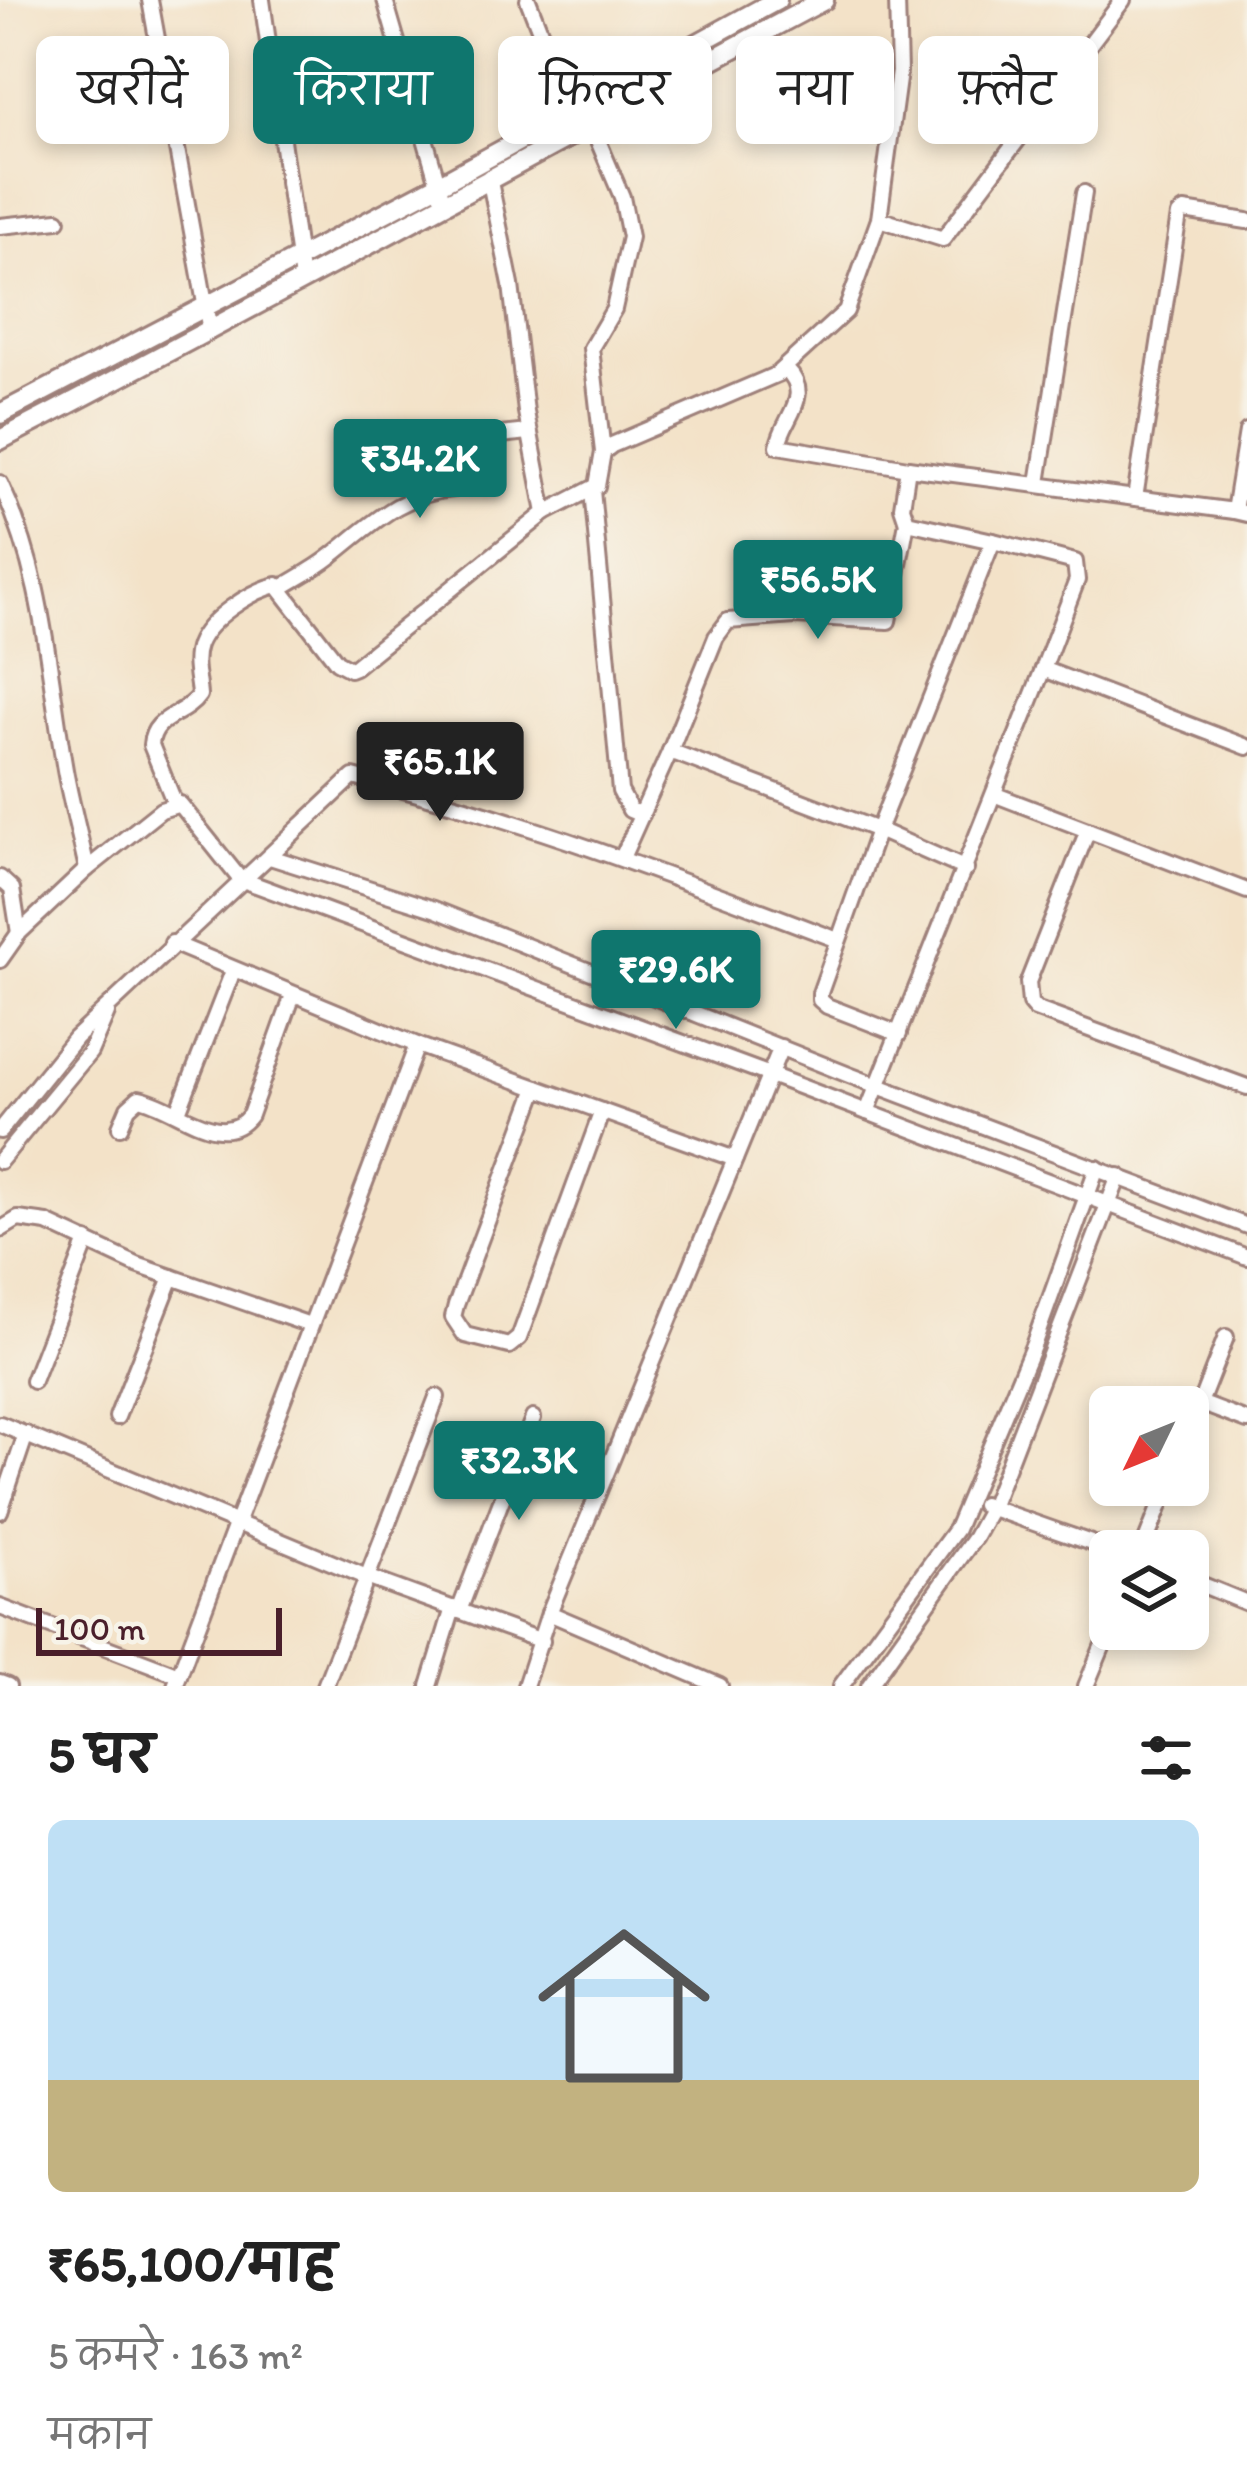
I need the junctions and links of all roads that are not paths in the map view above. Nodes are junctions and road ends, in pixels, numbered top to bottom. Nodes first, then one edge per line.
1 (149, 0) edge
2 (262, 0) edge
3 (385, 0) edge
4 (527, 0) edge
5 (777, 0) edge
6 (824, 0) edge
7 (897, 0) edge
8 (1123, 0) edge
9 (541, 36) edge
10 (711, 36) edge
11 (712, 60) edge
12 (513, 144) edge
13 (553, 144) edge
14 (599, 144) edge
15 (489, 177) junction
16 (438, 185) junction
17 (1084, 193) dead end
18 (444, 205) junction
19 (879, 219) junction
20 (58, 220) dead end
21 (1247, 221) edge
22 (0, 226) edge
23 (299, 257) junction
24 (302, 280) junction
25 (206, 307) junction
26 (210, 331) junction
27 (779, 372) junction
28 (0, 415) edge
29 (1247, 431) edge
30 (529, 432) junction
31 (0, 440) edge
32 (603, 452) junction
33 (908, 468) junction
34 (0, 483) edge
35 (1038, 483) junction
36 (592, 490) junction
37 (1135, 498) junction
38 (544, 513) junction
39 (1241, 513) edge
40 (907, 522) junction
41 (993, 541) junction
42 (281, 588) junction
43 (1043, 669) junction
44 (1247, 747) edge
45 (670, 751) junction
46 (996, 795) junction
47 (176, 803) junction
48 (642, 814) junction
49 (878, 830) junction
50 (1088, 830) junction
51 (270, 857) junction
52 (622, 858) junction
53 (88, 869) junction
54 (966, 869) junction
55 (0, 878) edge
56 (240, 879) junction
57 (1247, 891) edge
58 (19, 933) junction
59 (838, 940) junction
60 (172, 944) junction
61 (0, 960) edge
62 (233, 971) junction
63 (293, 995) junction
64 (109, 1009) junction
65 (899, 1034) junction
66 (417, 1045) junction
67 (781, 1047) junction
68 (770, 1075) junction
69 (879, 1084) junction
70 (1247, 1087) edge
71 (537, 1088) junction
72 (178, 1112) junction
73 (602, 1112) junction
74 (867, 1112) junction
75 (120, 1126) dead end
76 (0, 1131) edge
77 (735, 1159) junction
78 (0, 1161) edge
79 (1097, 1168) junction
80 (1119, 1177) junction
81 (1088, 1196) junction
82 (1108, 1204) junction
83 (1247, 1226) edge
84 (0, 1230) edge
85 (87, 1241) junction
86 (1247, 1257) edge
87 (172, 1277) junction
88 (310, 1325) junction
89 (1226, 1336) dead end
90 (33, 1381) dead end
91 (1207, 1386) edge
92 (437, 1397) dead end
93 (1209, 1406) edge
94 (117, 1417) dead end
95 (533, 1418) dead end
96 (1247, 1421) edge
97 (0, 1424) edge
98 (26, 1434) junction
99 (971, 1500) junction
100 (992, 1508) junction
101 (0, 1510) edge
102 (234, 1523) junction
103 (1089, 1542) edge
104 (369, 1578) junction
105 (1209, 1588) edge
106 (1247, 1603) edge
107 (0, 1607) edge
108 (456, 1609) junction
109 (549, 1613) junction
110 (542, 1641) junction
111 (1101, 1650) edge
112 (177, 1680) edge
113 (325, 1686) edge
114 (429, 1686) edge
115 (525, 1686) edge
116 (720, 1686) edge
117 (841, 1686) edge
118 (869, 1686) edge
119 (1086, 1686) edge

1 - 25 street
2 - 23 street
3 - 16 street
4 - 9 street
5 - 10 street
6 - 11 street
7 - 19 street
8 - 19 street
12 - 16 street
13 - 15 street
14 - 32 street
15 - 18 street
15 - 30 street
16 - 18 street
16 - 23 street
17 - 35 street
18 - 24 street
19 - 27 street
20 - 22 street
21 - 37 street
23 - 24 street
23 - 25 street
24 - 26 street
25 - 26 street
25 - 28 street
26 - 31 street
27 - 32 street
27 - 33 street
29 - 39 street
30 - 38 street
30 - 42 street
32 - 36 street
33 - 35 street
33 - 40 street
34 - 53 street
35 - 37 street
36 - 38 street
36 - 48 street
37 - 39 street
38 - 42 street
40 - 41 street
40 - 45 street
41 - 43 street
41 - 49 street
42 - 47 street
43 - 44 street
43 - 46 street
45 - 48 street
45 - 49 street
46 - 50 street
46 - 54 street
47 - 53 street
47 - 56 street
48 - 52 street
49 - 54 street
49 - 59 street
50 - 57 street
50 - 70 street
51 - 52 street
51 - 56 street
51 - 67 street
52 - 59 street
53 - 58 street
54 - 65 street
55 - 58 street
56 - 60 street
56 - 68 street
58 - 61 street
59 - 65 street
60 - 62 street
60 - 64 street
62 - 63 street
62 - 72 street
63 - 66 street
63 - 72 street
64 - 76 street
64 - 78 street
65 - 69 street
66 - 71 street
66 - 88 street
67 - 68 street
67 - 69 street
68 - 74 street
68 - 77 street
69 - 74 street
69 - 79 street
71 - 73 street
71 - 73 street
72 - 75 street
73 - 77 street
74 - 81 street
77 - 109 street
79 - 80 street
79 - 81 street
80 - 82 street
80 - 83 street
81 - 82 street
81 - 99 street
82 - 86 street
82 - 100 street
84 - 85 street
85 - 87 street
85 - 90 street
87 - 88 street
87 - 94 street
88 - 102 street
89 - 91 street
92 - 104 street
93 - 96 street
95 - 108 street
97 - 98 street
98 - 101 street
98 - 102 street
99 - 100 street
99 - 117 street
100 - 103 street
100 - 118 street
102 - 104 street
102 - 112 street
104 - 108 street
104 - 113 street
105 - 106 street
107 - 112 street
108 - 110 street
108 - 114 street
109 - 110 street
109 - 116 street
110 - 115 street
111 - 119 street

